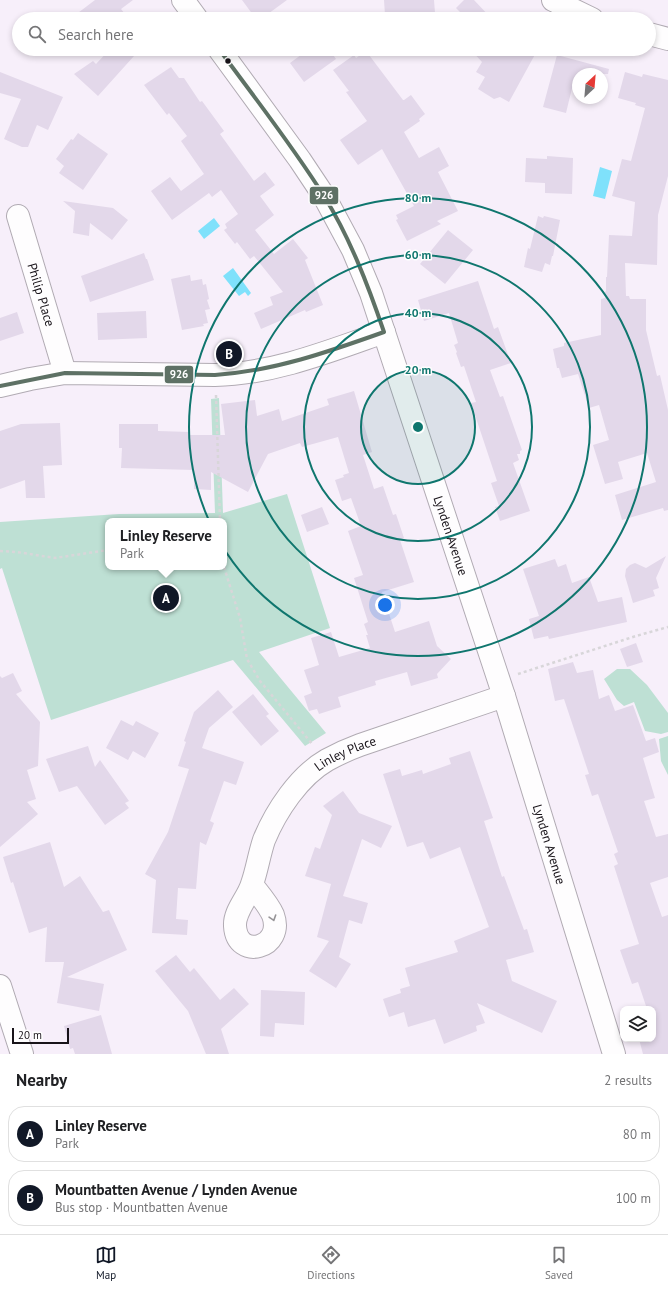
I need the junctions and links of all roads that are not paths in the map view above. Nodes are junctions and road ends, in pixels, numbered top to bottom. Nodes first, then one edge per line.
1 (183, 0) edge
2 (553, 0) edge
3 (192, 12) edge
4 (578, 12) edge
5 (656, 36) edge
6 (668, 40) edge
7 (224, 56) edge
8 (18, 216) dead end
9 (384, 332) junction
10 (65, 373) junction
11 (0, 386) edge
12 (508, 686) junction
13 (252, 885) dead end
14 (0, 986) edge
15 (4, 1010) edge
16 (22, 1054) edge
17 (614, 1054) edge

1 - 3 street
2 - 4 street
5 - 6 street
7 - 9 street, Lynden Avenue
8 - 10 street, Philip Place
9 - 10 street
9 - 12 street, Lynden Avenue
10 - 11 street
12 - 13 street, Linley Place
12 - 17 street, Lynden Avenue
14 - 15 street
15 - 16 street

